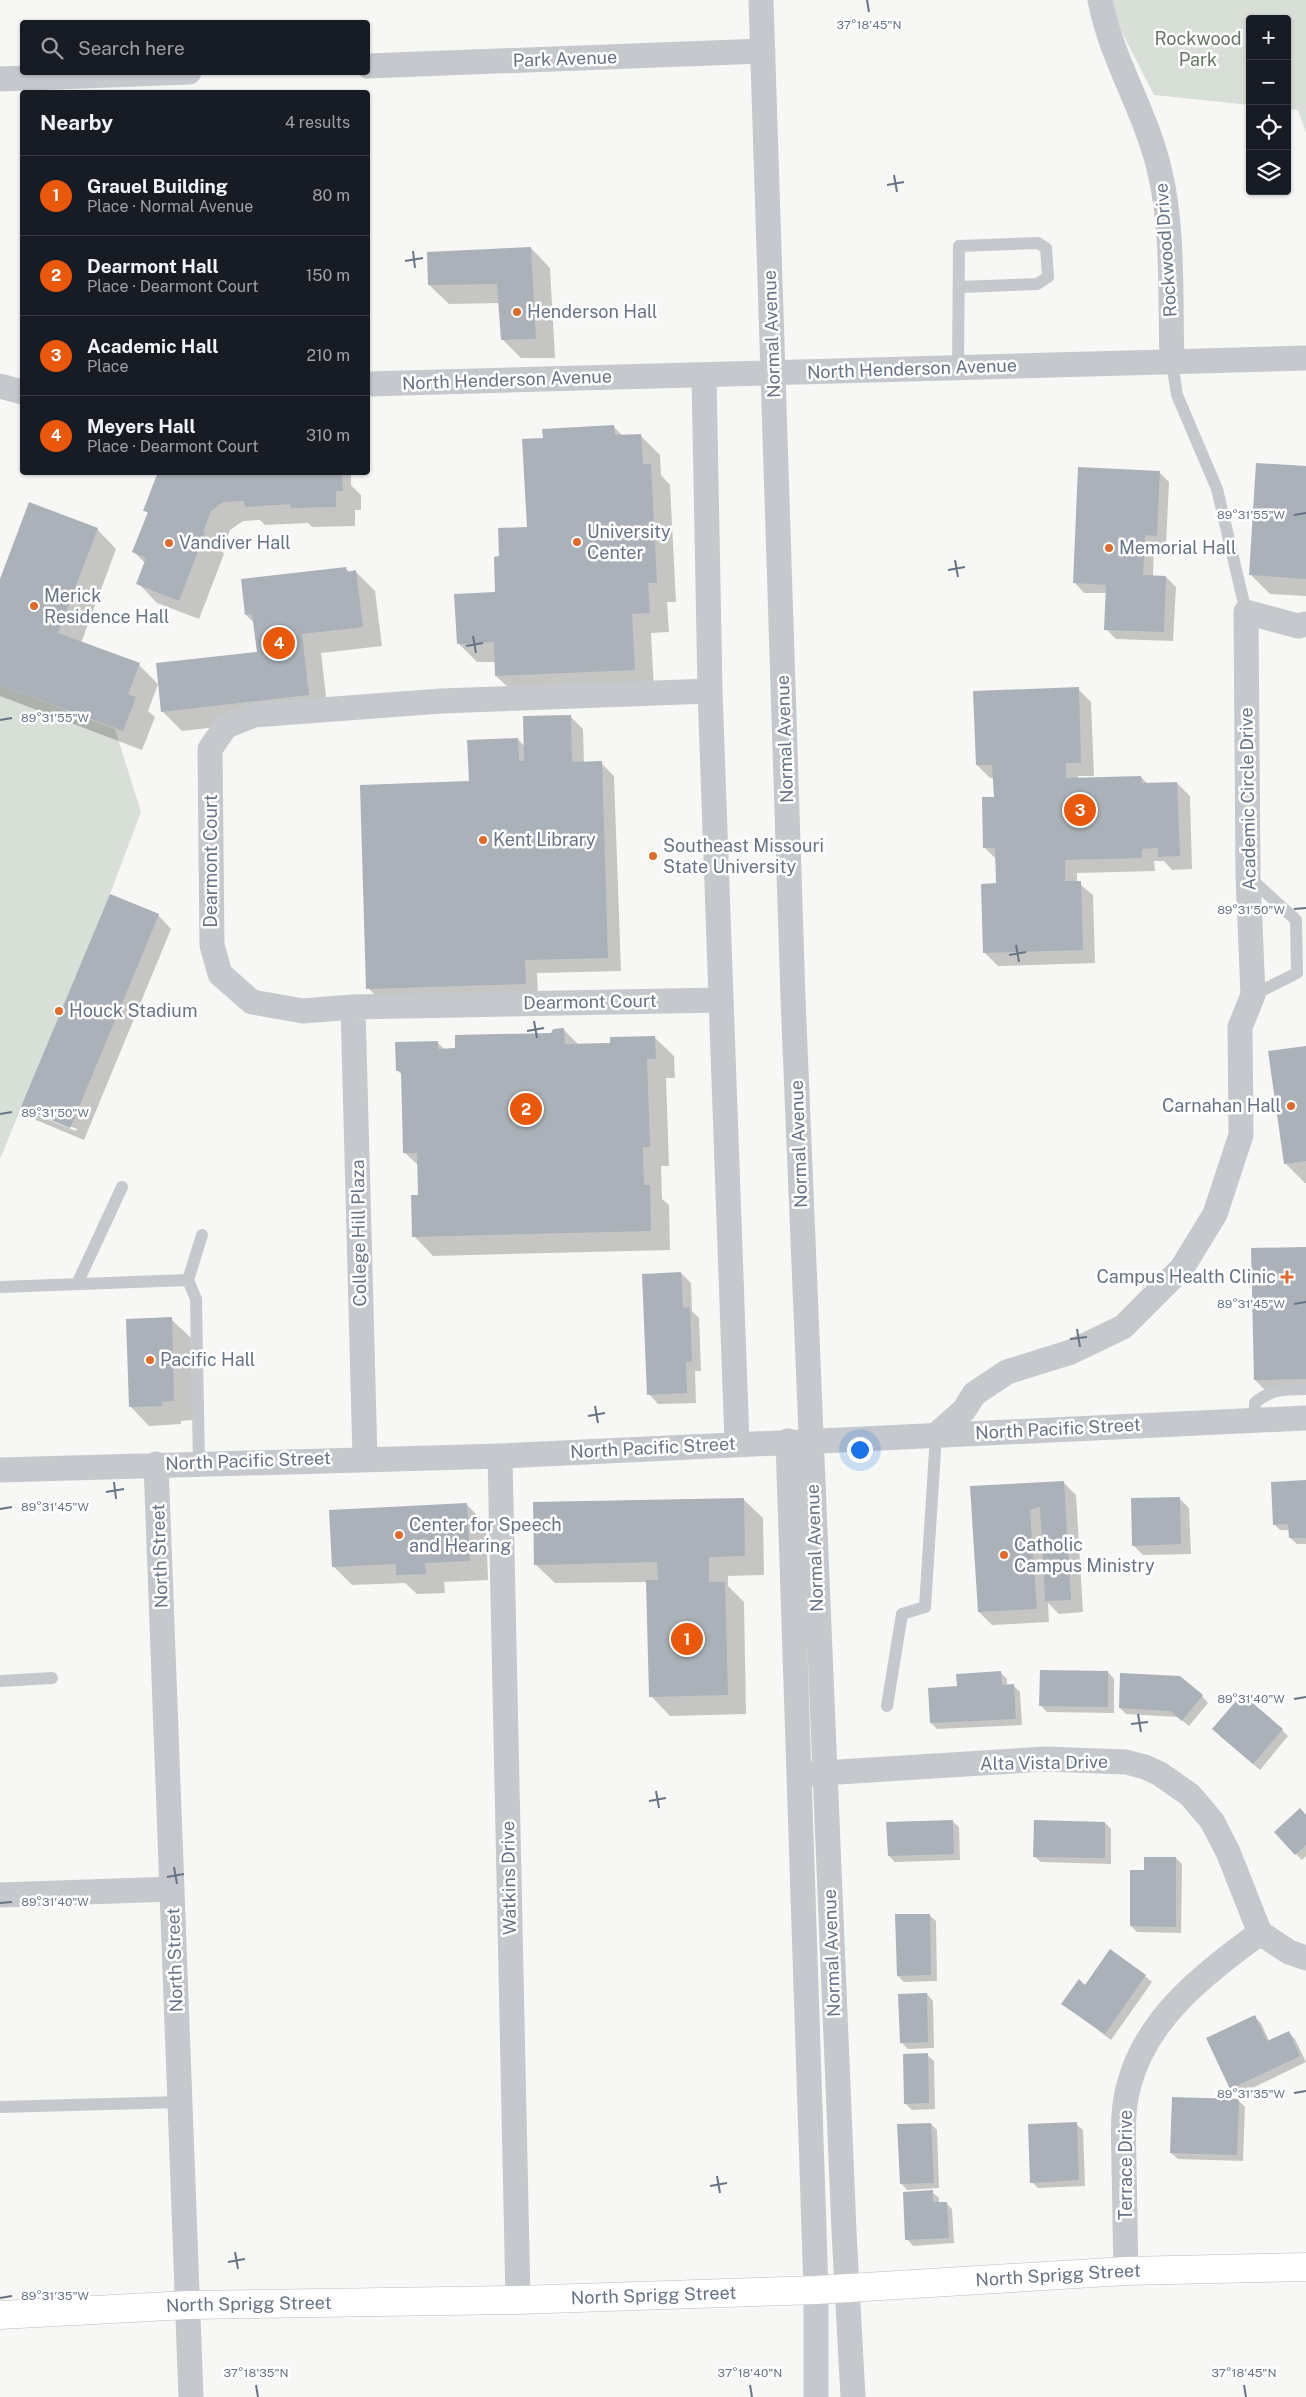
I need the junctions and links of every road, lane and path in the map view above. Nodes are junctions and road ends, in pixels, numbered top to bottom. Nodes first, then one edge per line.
1 (761, 0) edge
2 (1100, 0) edge
3 (763, 51) junction
4 (370, 66) edge
5 (108, 75) edge
6 (0, 79) edge
7 (960, 287) junction
8 (1306, 358) edge
9 (1172, 362) junction
10 (958, 368) junction
11 (773, 373) junction
12 (704, 375) junction
13 (370, 384) edge
14 (0, 386) edge
15 (20, 391) edge
16 (1246, 612) junction
17 (1306, 624) edge
18 (710, 691) junction
19 (1248, 876) junction
20 (1253, 995) junction
21 (721, 1000) junction
22 (353, 1007) junction
23 (122, 1187) dead end
24 (202, 1235) dead end
25 (188, 1280) junction
26 (77, 1284) junction
27 (0, 1287) edge
28 (1306, 1389) edge
29 (1306, 1418) edge
30 (1254, 1420) junction
31 (936, 1435) junction
32 (799, 1440) junction
33 (737, 1443) junction
34 (500, 1456) junction
35 (365, 1458) junction
36 (199, 1463) junction
37 (156, 1464) junction
38 (0, 1470) edge
39 (52, 1678) dead end
40 (0, 1681) edge
41 (887, 1706) dead end
42 (824, 1773) junction
43 (800, 1774) junction
44 (172, 1889) junction
45 (0, 1895) edge
46 (1260, 1933) junction
47 (1306, 1958) edge
48 (180, 2102) junction
49 (0, 2107) edge
50 (1306, 2267) edge
51 (1126, 2271) junction
52 (847, 2287) junction
53 (816, 2290) junction
54 (518, 2300) junction
55 (188, 2305) junction
56 (0, 2315) edge
57 (191, 2397) edge
58 (816, 2397) edge
59 (853, 2397) edge

1 - 3 street, Normal Avenue
2 - 9 street, Rockwood Drive
3 - 4 street, Park Avenue
3 - 11 street, Normal Avenue
5 - 6 street
7 - 7 lane
7 - 10 lane
8 - 9 street, North Henderson Avenue
9 - 10 street, North Henderson Avenue
9 - 16 lane
10 - 11 street, North Henderson Avenue
11 - 12 street, North Henderson Avenue
11 - 32 street, Normal Avenue
12 - 13 street, North Henderson Avenue
12 - 18 street
14 - 15 street
16 - 17 street
16 - 19 street, Academic Circle Drive
18 - 21 street
18 - 22 street, Dearmont Court
19 - 20 street, Academic Circle Drive
19 - 20 lane
20 - 31 street, Academic Circle Drive
21 - 22 street, Dearmont Court
21 - 33 street
22 - 35 street, College Hill Plaza
23 - 26 lane
24 - 25 lane
25 - 26 lane
25 - 36 lane
26 - 27 lane
28 - 30 lane
29 - 30 street, North Pacific Street
30 - 31 street, North Pacific Street
31 - 32 street, North Pacific Street
31 - 41 lane
32 - 33 street, North Pacific Street
32 - 42 street, Normal Avenue
32 - 43 street, Normal Avenue
33 - 34 street, North Pacific Street
34 - 35 street, North Pacific Street
34 - 54 street, Watkins Drive
35 - 36 street, North Pacific Street
36 - 37 street, North Pacific Street
37 - 38 street, North Pacific Street
37 - 44 street, North Street
39 - 40 lane
42 - 43 street, Alta Vista Drive
42 - 46 street, Alta Vista Drive
42 - 52 street, Normal Avenue
43 - 53 street, Normal Avenue
44 - 45 street
44 - 48 street, North Street
46 - 47 street
46 - 51 street, Terrace Drive
48 - 49 lane
48 - 55 street, North Street
50 - 51 main road, North Sprigg Street
51 - 52 main road, North Sprigg Street
52 - 53 main road, North Sprigg Street
52 - 59 street, Normal Avenue
53 - 54 main road, North Sprigg Street
53 - 58 street, Normal Avenue
54 - 55 main road, North Sprigg Street
55 - 56 main road, North Sprigg Street
55 - 57 street, North Street

